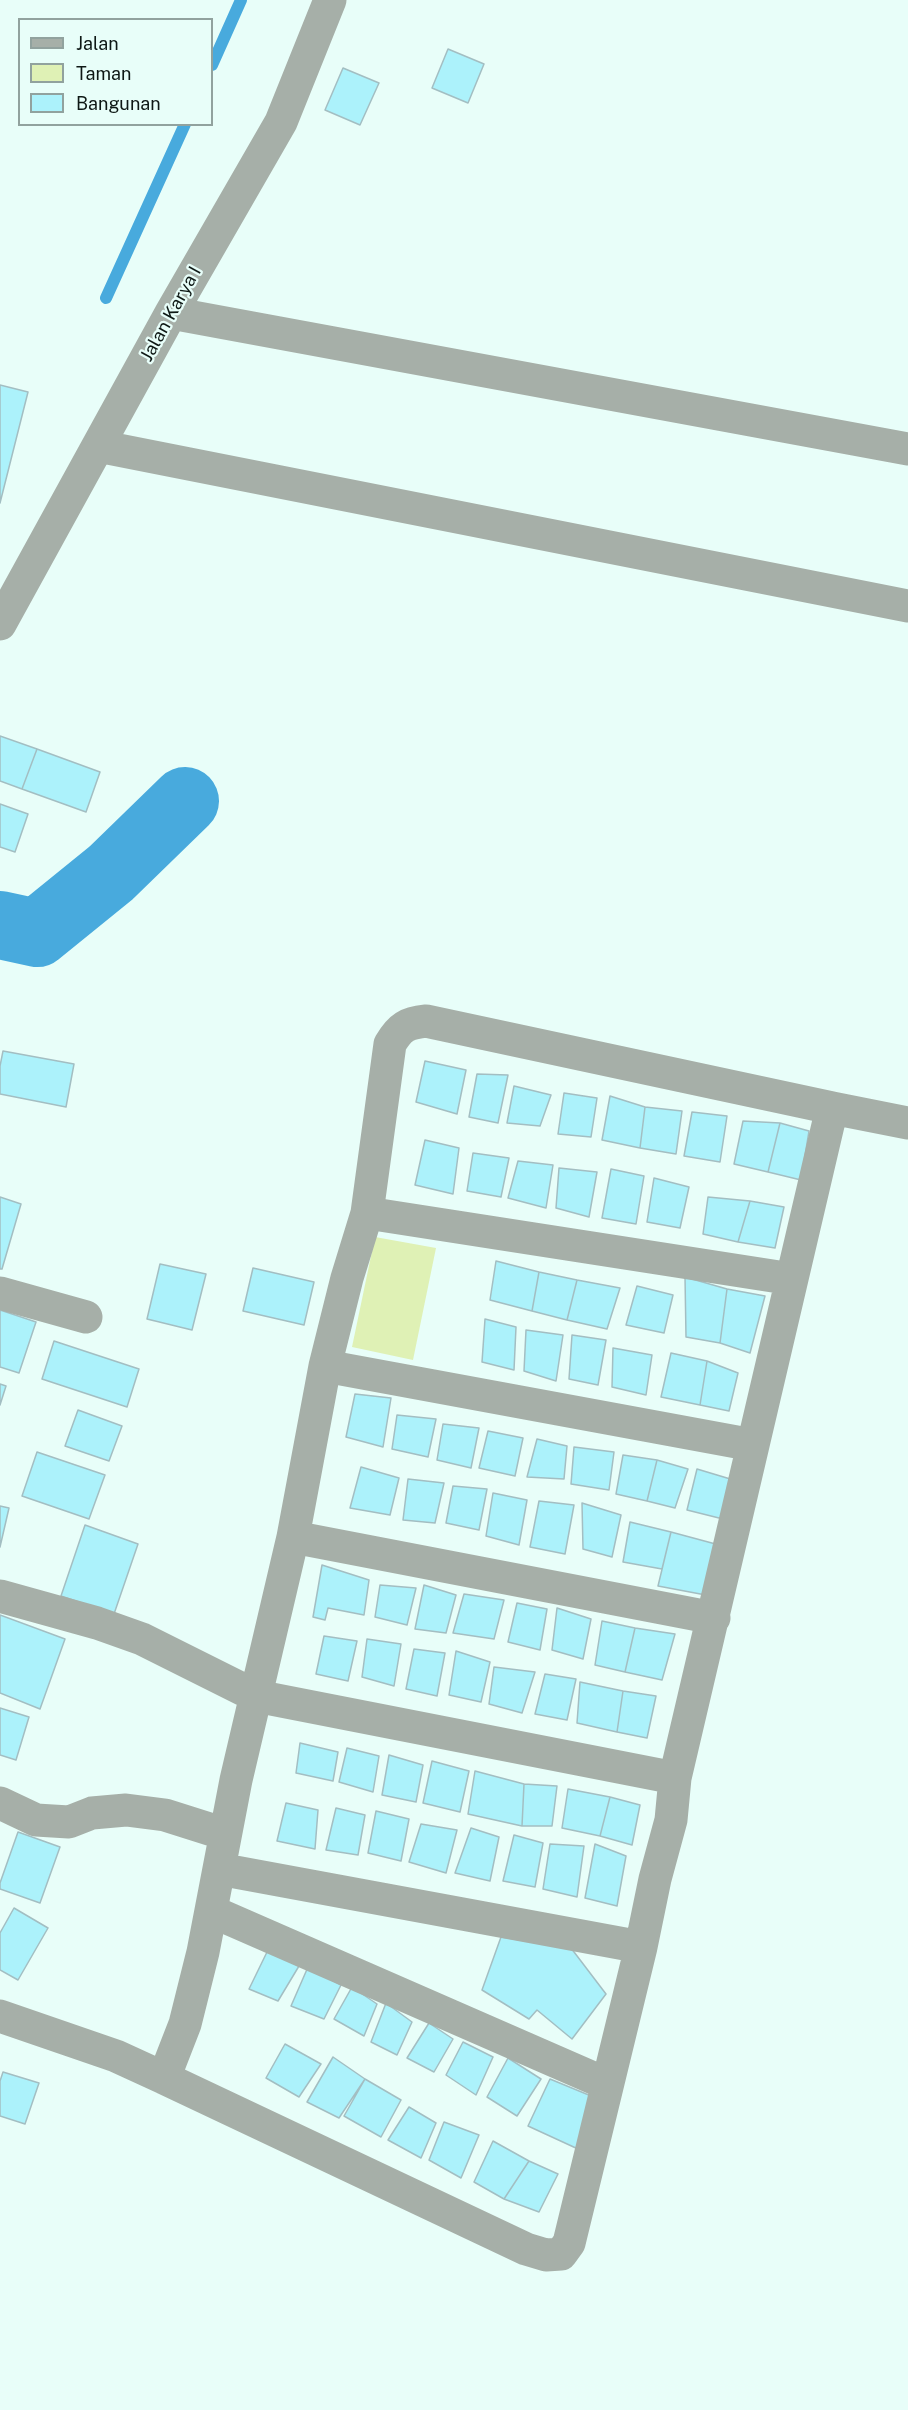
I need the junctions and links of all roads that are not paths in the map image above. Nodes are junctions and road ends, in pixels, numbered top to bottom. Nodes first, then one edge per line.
1 (330, 0) edge
2 (171, 313) junction
3 (98, 446) junction
4 (908, 449) edge
5 (908, 606) edge
6 (2, 616) edge
7 (832, 1108) junction
8 (908, 1122) edge
9 (367, 1213) junction
10 (792, 1279) junction
11 (0, 1293) edge
12 (86, 1317) dead end
13 (325, 1366) junction
14 (753, 1445) junction
15 (293, 1537) junction
16 (0, 1596) edge
17 (714, 1618) junction
18 (256, 1696) junction
19 (675, 1778) junction
20 (0, 1803) edge
21 (225, 1834) junction
22 (219, 1869) junction
23 (211, 1911) junction
24 (641, 1947) junction
25 (0, 2016) edge
26 (164, 2078) junction
27 (608, 2084) junction

1 - 2 street, Jalan Karya I
2 - 3 street, Jalan Karya I
2 - 4 street
3 - 5 street
3 - 6 street, Jalan Karya I
7 - 8 street
7 - 9 street
7 - 10 street
9 - 10 street
9 - 13 street
10 - 14 street
11 - 12 street
13 - 14 street
13 - 15 street
14 - 17 street
15 - 17 street
15 - 18 street
16 - 18 street
17 - 19 street
18 - 19 street
18 - 21 street
19 - 24 street
20 - 21 street
21 - 22 street
22 - 23 street
22 - 24 street
23 - 26 street
23 - 27 street
24 - 27 street
25 - 26 street
26 - 27 street

